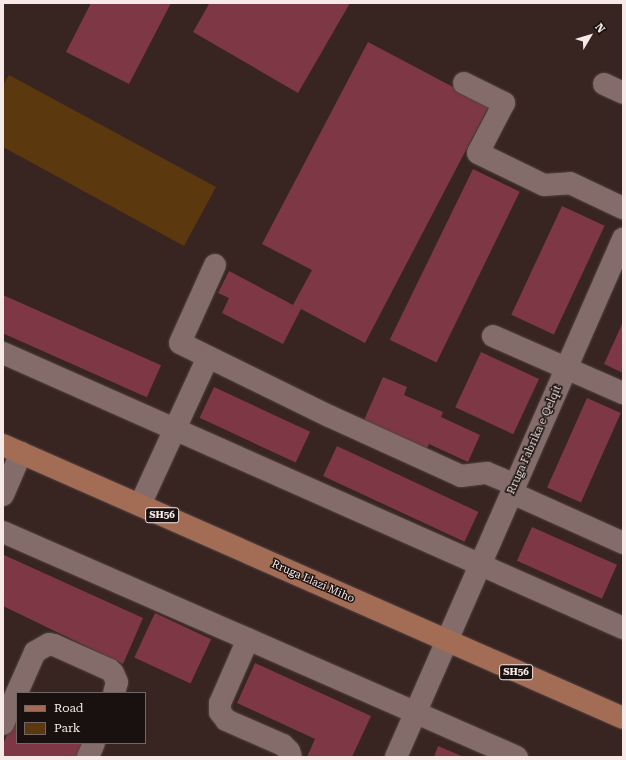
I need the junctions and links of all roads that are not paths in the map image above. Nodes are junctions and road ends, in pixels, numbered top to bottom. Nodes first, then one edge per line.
1 (464, 83) dead end
2 (604, 84) dead end
3 (623, 93) edge
4 (623, 208) edge
5 (623, 239) edge
6 (215, 265) dead end
7 (493, 336) dead end
8 (3, 353) edge
9 (208, 357) junction
10 (566, 368) junction
11 (623, 393) edge
12 (176, 429) junction
13 (12, 449) edge
14 (514, 489) junction
15 (3, 495) edge
16 (140, 505) junction
17 (3, 532) edge
18 (623, 542) edge
19 (480, 565) junction
20 (623, 628) edge
21 (248, 639) junction
22 (447, 641) junction
23 (17, 692) edge
24 (114, 692) edge
25 (16, 695) edge
26 (416, 713) junction
27 (623, 718) edge
28 (3, 724) edge
29 (94, 744) edge
30 (88, 757) edge
31 (291, 757) edge
32 (396, 757) edge
33 (517, 757) edge

1 - 4 street
2 - 3 street
5 - 10 street, Rruga Fabrika e Qelqit
6 - 9 street
7 - 10 street
8 - 12 street
9 - 12 street
9 - 14 street
10 - 11 street
10 - 14 street, Rruga Fabrika e Qelqit
12 - 16 street
12 - 19 street
13 - 15 street
13 - 16 main road, Rruga Llazi Miho / SH56
14 - 18 street
14 - 19 street, Rruga Fabrika e Qelqit
16 - 22 main road, Rruga Llazi Miho / SH56
17 - 21 street
19 - 20 street
19 - 22 street, Rruga Fabrika e Qelqit
21 - 26 street
21 - 31 street
22 - 26 street, Rruga Fabrika e Qelqit
22 - 27 main road, Rruga Llazi Miho / SH56
23 - 24 street
25 - 28 street
26 - 32 street, Rruga Fabrika e Qelqit
26 - 33 street
29 - 30 street

